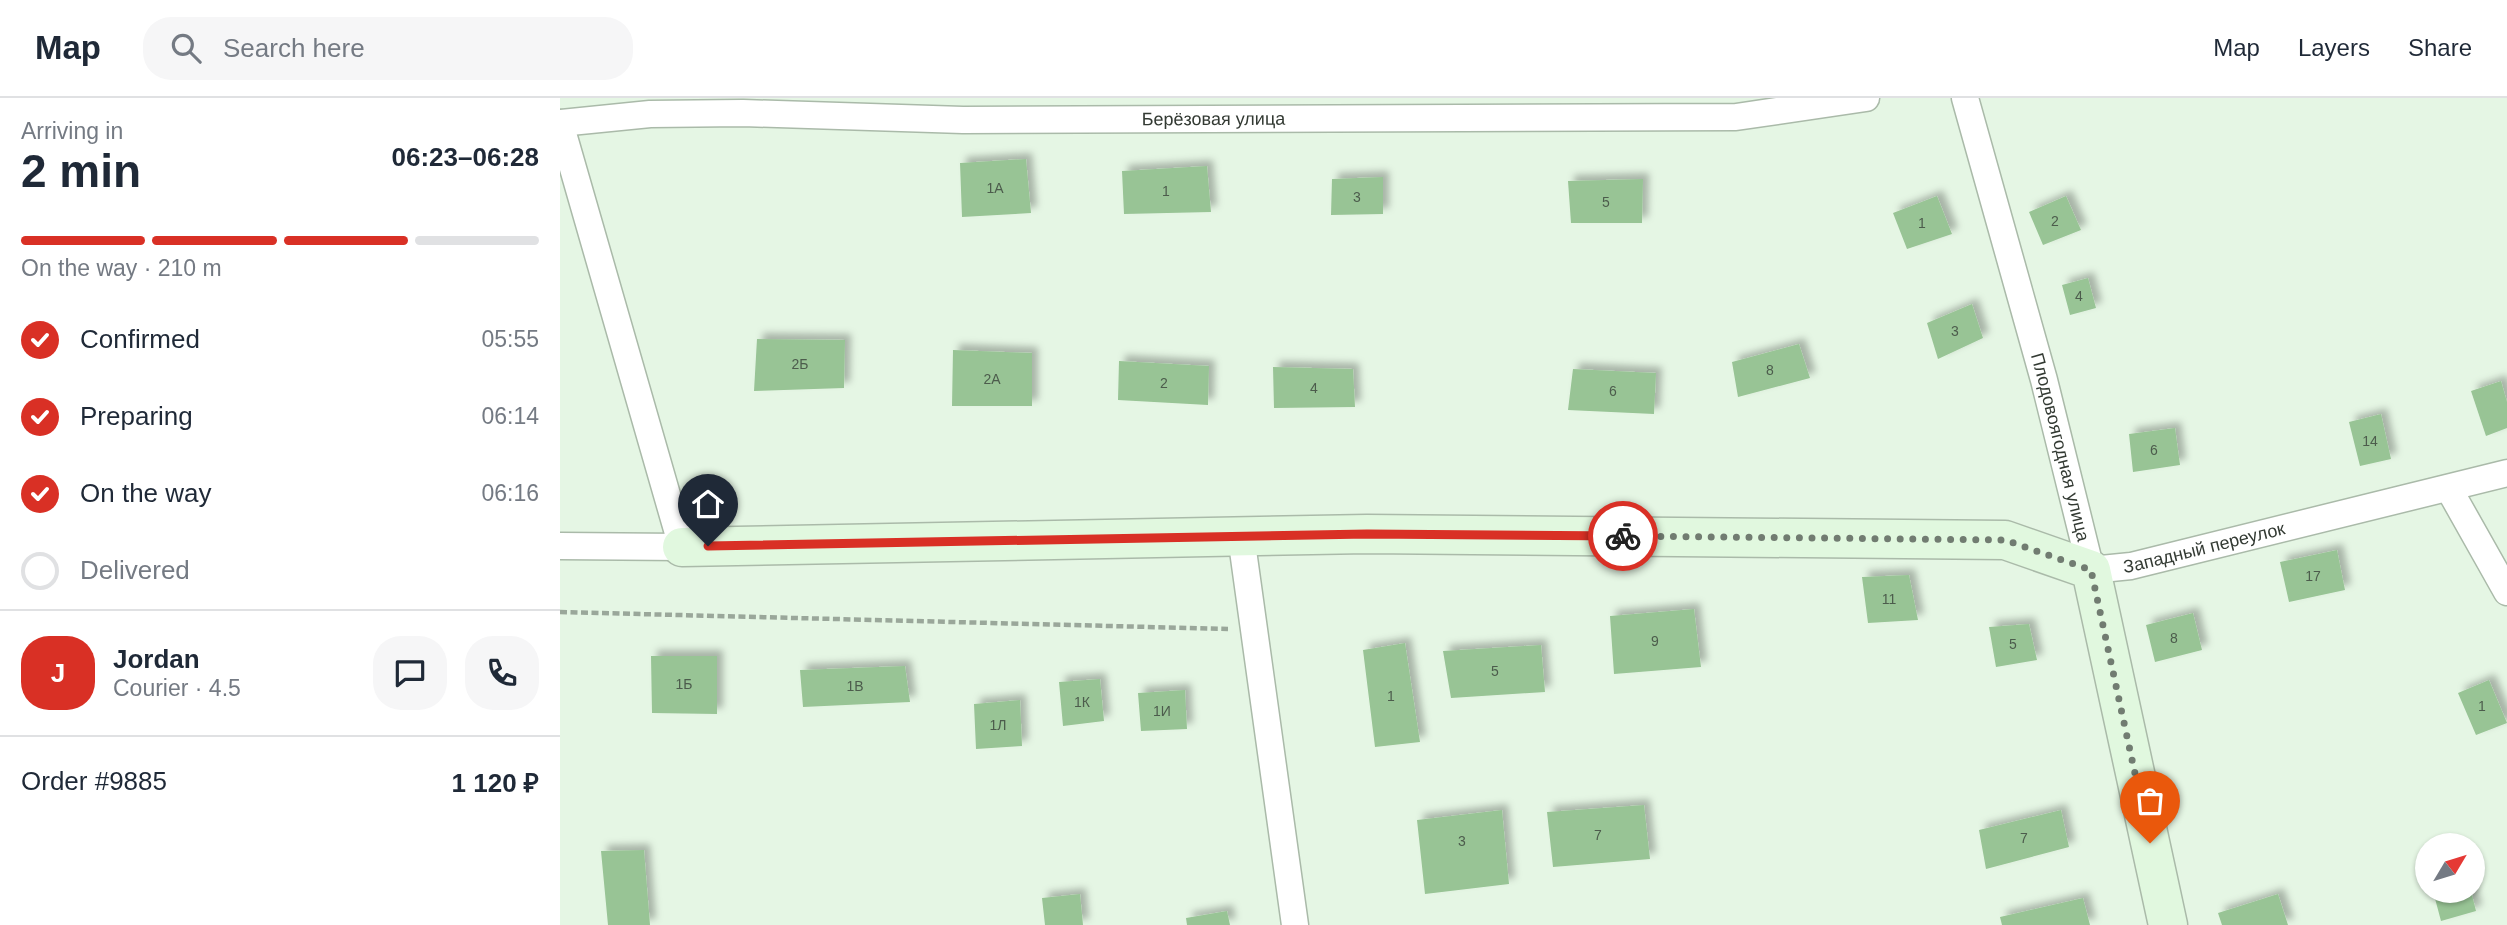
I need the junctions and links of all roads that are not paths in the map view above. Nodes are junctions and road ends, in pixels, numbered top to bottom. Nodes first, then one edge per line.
1 (1866, 98) edge
2 (1965, 98) edge
3 (560, 123) edge
4 (2507, 473) edge
5 (2449, 489) junction
6 (1241, 536) junction
7 (560, 546) edge
8 (682, 547) junction
9 (2091, 570) junction
10 (2507, 592) edge
11 (1294, 925) edge
12 (2168, 925) edge

1 - 3 street, Берёзовая улица
2 - 9 street, Плодовоягодная улица
3 - 8 street
4 - 5 street, Западный переулок
5 - 9 street, Западный переулок
5 - 10 street
6 - 8 street, Западный переулок
6 - 9 street, Западный переулок
6 - 11 street
7 - 8 street
9 - 12 street, Плодовоягодная улица

